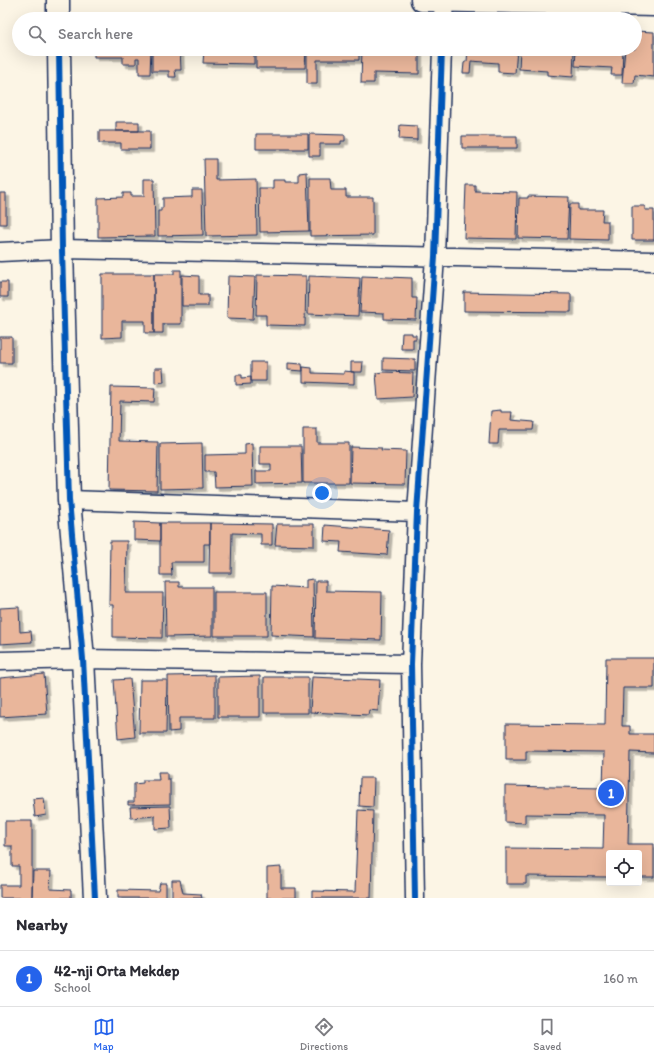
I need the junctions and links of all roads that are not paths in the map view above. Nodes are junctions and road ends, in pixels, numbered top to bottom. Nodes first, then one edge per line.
1 (58, 0) edge
2 (422, 0) edge
3 (444, 0) edge
4 (654, 5) edge
5 (58, 12) edge
6 (443, 12) edge
7 (59, 56) edge
8 (442, 56) edge
9 (62, 249) junction
10 (0, 252) edge
11 (435, 257) junction
12 (654, 261) edge
13 (69, 500) junction
14 (417, 512) junction
15 (83, 659) junction
16 (0, 661) edge
17 (411, 664) junction
18 (95, 898) edge
19 (415, 898) edge

1 - 5 street
2 - 3 street
3 - 4 street
3 - 6 street
7 - 9 street
8 - 11 street
9 - 10 street
9 - 11 street
9 - 13 street
11 - 12 street
11 - 14 street
13 - 14 street
13 - 15 street
14 - 17 street
15 - 16 street
15 - 17 street
15 - 18 street
17 - 19 street

